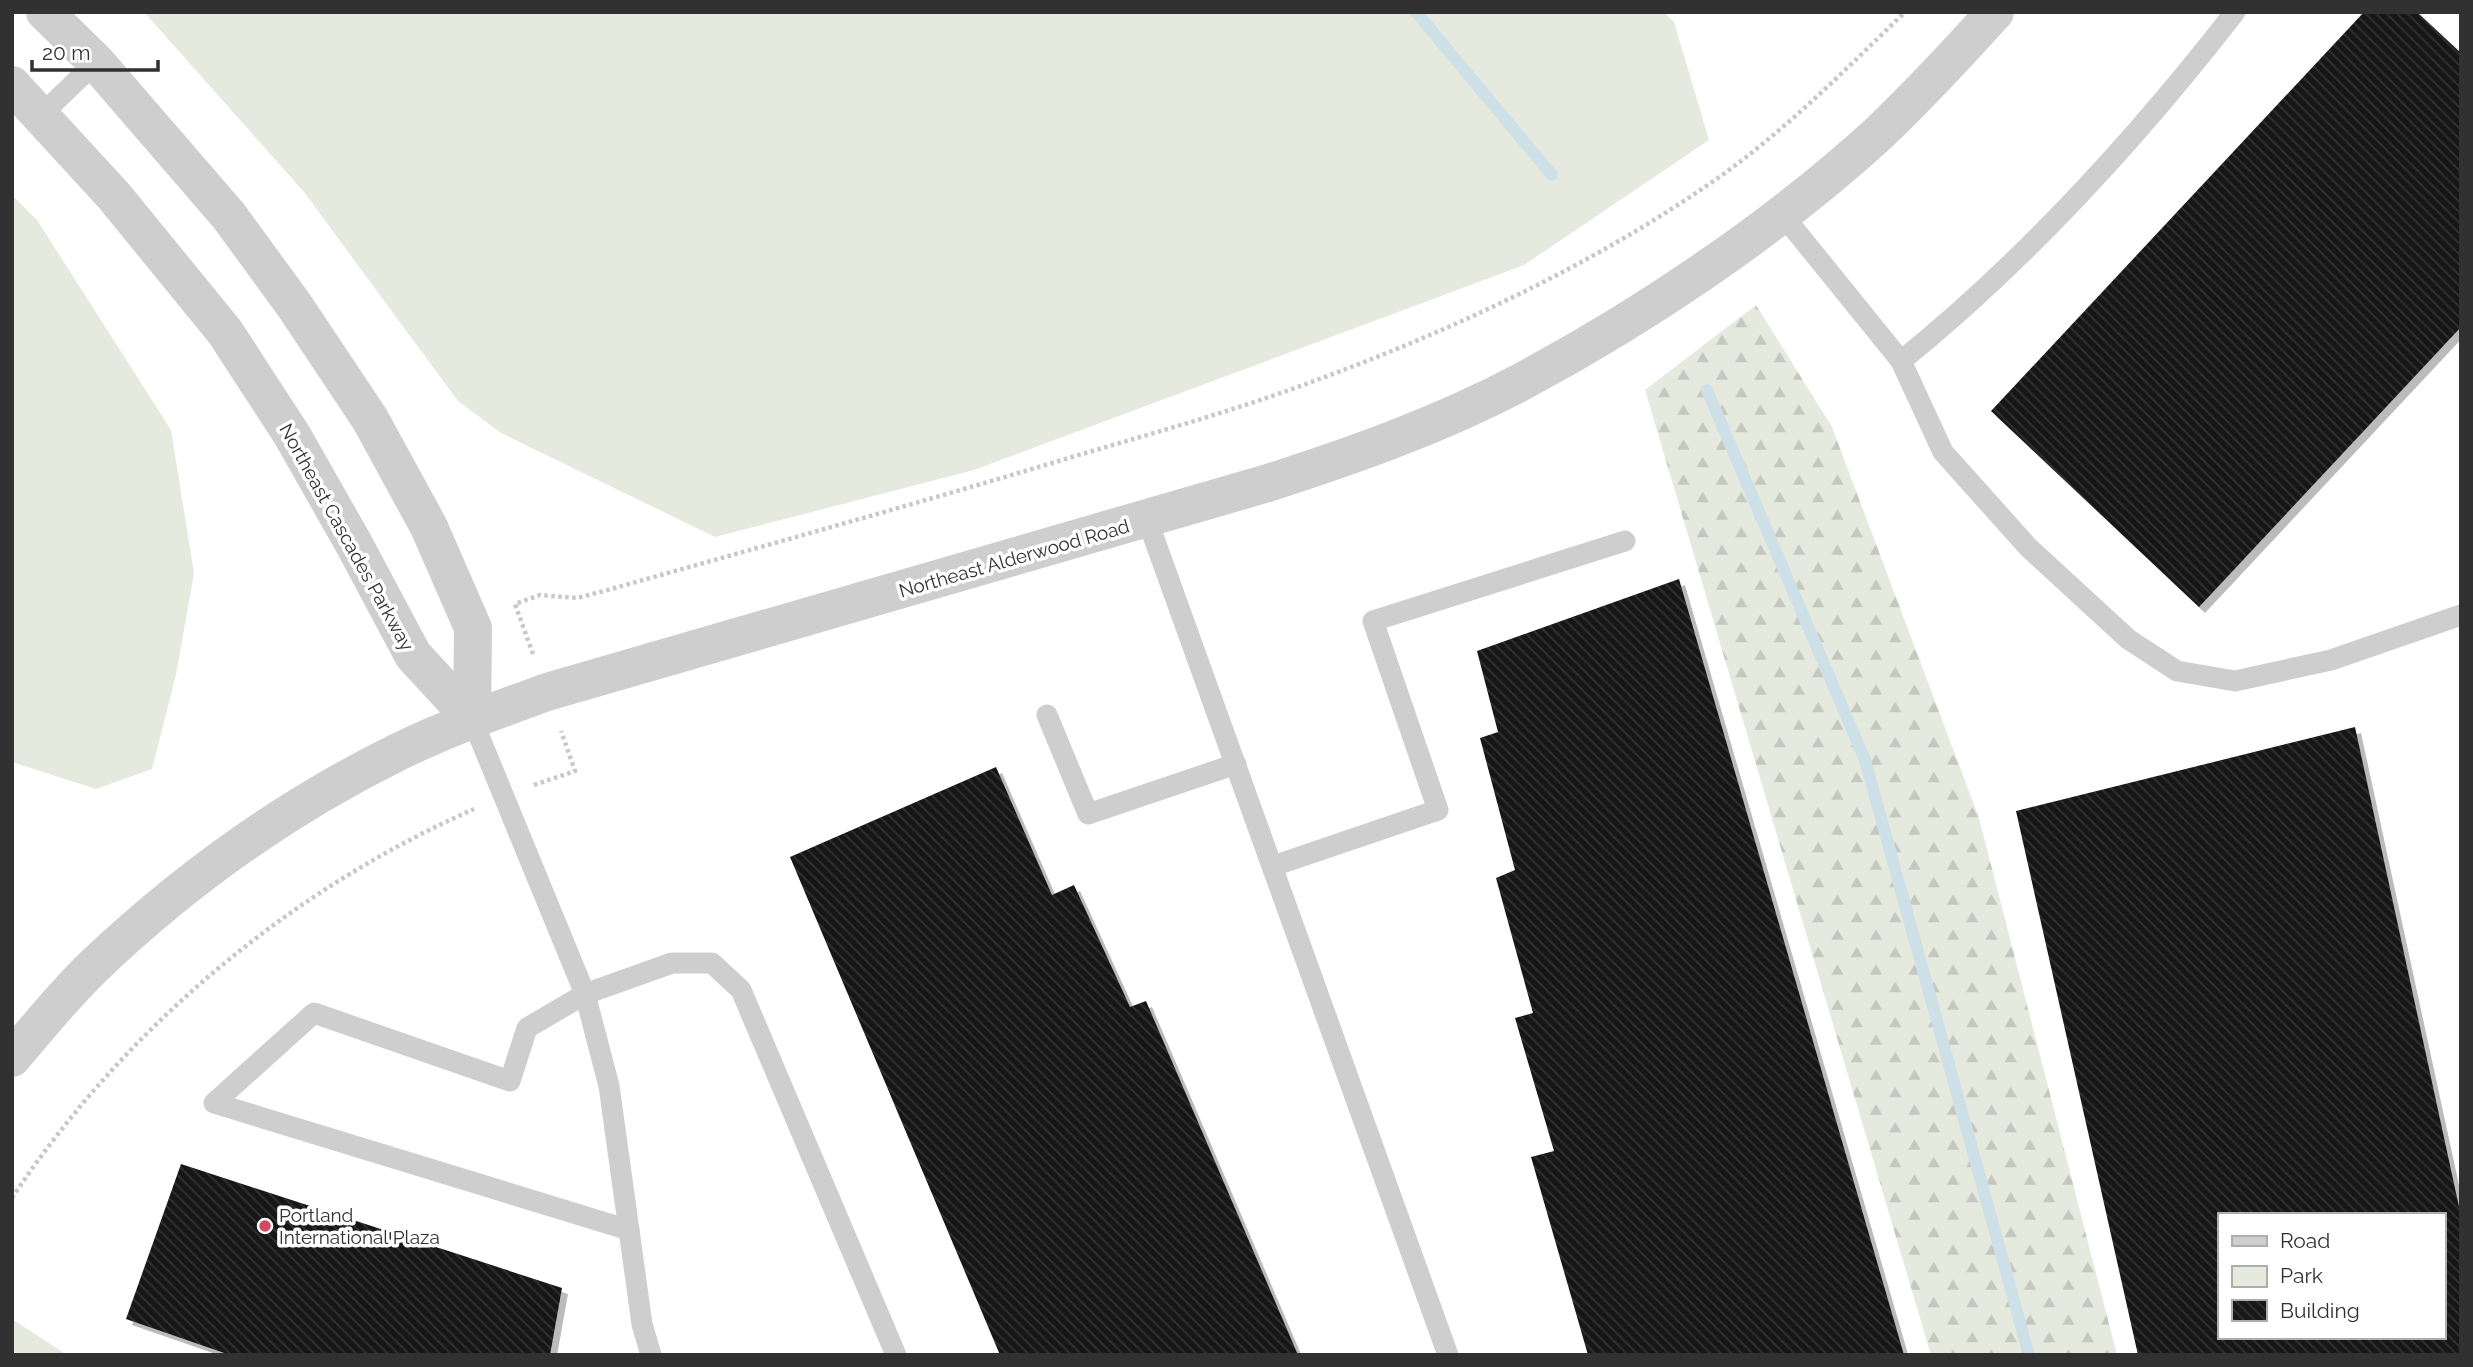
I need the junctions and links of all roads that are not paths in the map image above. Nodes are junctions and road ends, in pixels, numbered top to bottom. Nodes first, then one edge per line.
1 (45, 12) edge
2 (1995, 12) edge
3 (2235, 12) edge
4 (96, 62) junction
5 (12, 85) edge
6 (41, 115) junction
7 (1782, 214) junction
8 (1900, 361) junction
9 (1147, 519) junction
10 (1625, 541) dead end
11 (2461, 615) edge
12 (1047, 715) dead end
13 (472, 719) junction
14 (1236, 764) junction
15 (1273, 866) junction
16 (585, 994) junction
17 (12, 1058) edge
18 (629, 1230) junction
19 (652, 1355) edge
20 (896, 1355) edge
21 (1448, 1355) edge

1 - 4 street
2 - 7 street, Northeast Alderwood Road
3 - 8 lane
4 - 6 lane
4 - 13 street
5 - 6 street, Northeast Cascades Parkway
6 - 13 street, Northeast Cascades Parkway
7 - 8 lane
7 - 9 street, Northeast Alderwood Road
8 - 11 lane
9 - 13 street, Northeast Alderwood Road
9 - 14 lane
10 - 15 lane
12 - 14 lane
13 - 16 lane
13 - 17 street, Northeast Alderwood Road
14 - 15 lane
15 - 21 lane
16 - 18 lane
16 - 18 lane
16 - 20 lane
18 - 19 lane

